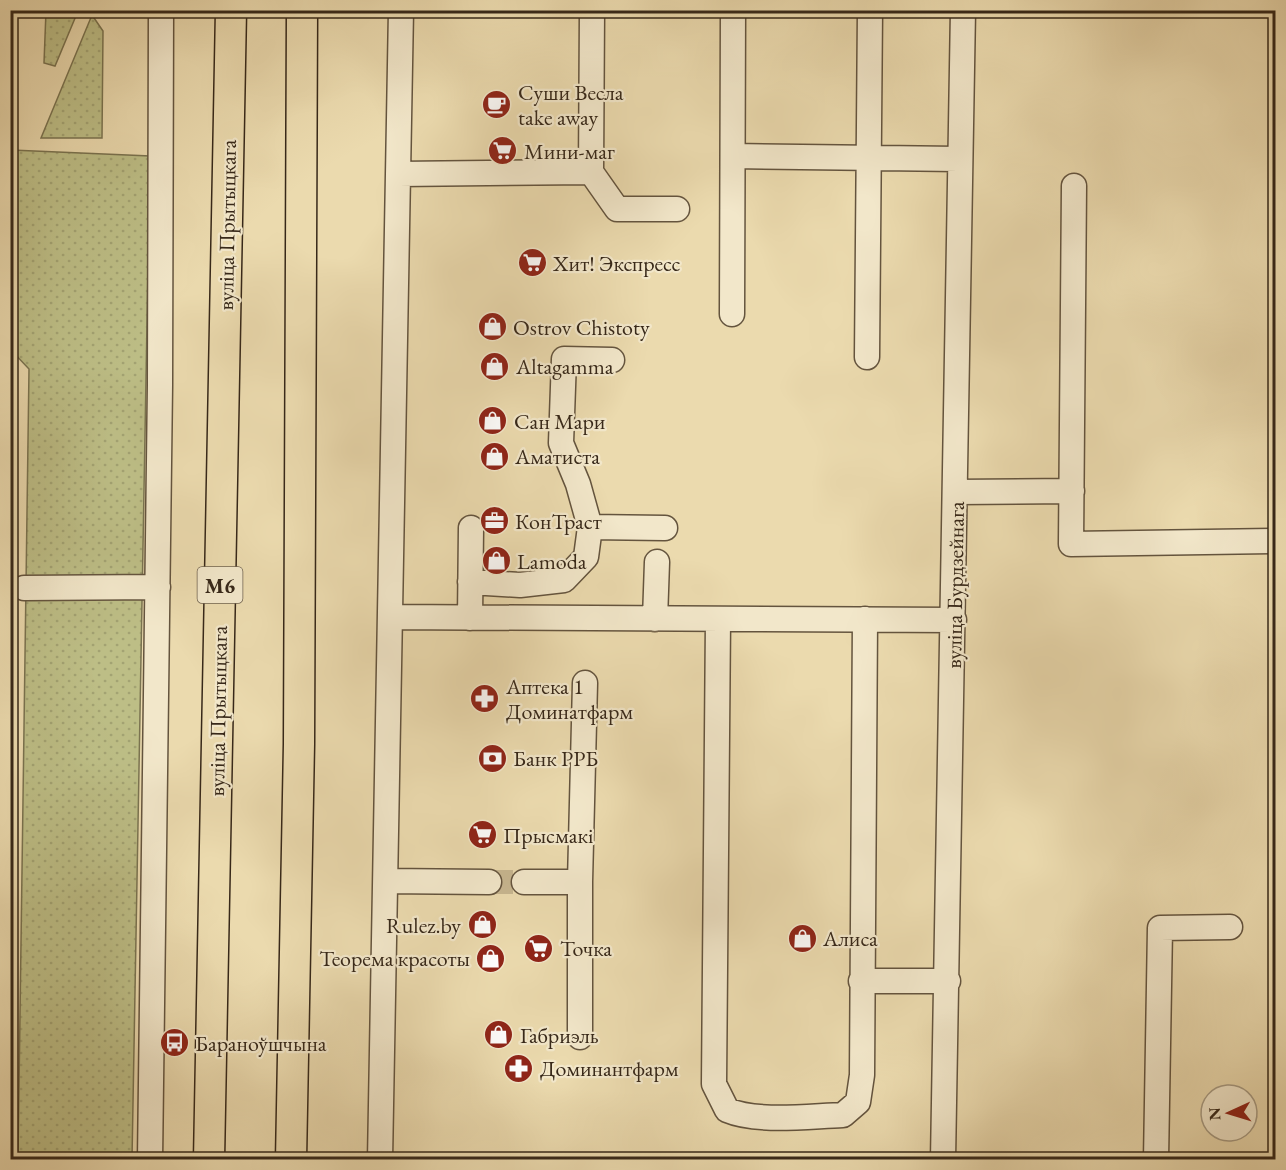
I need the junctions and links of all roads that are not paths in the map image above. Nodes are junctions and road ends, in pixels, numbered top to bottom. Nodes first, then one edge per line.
1 (161, 10) edge
2 (231, 10) edge
3 (302, 10) edge
4 (400, 10) edge
5 (592, 10) edge
6 (733, 10) edge
7 (870, 10) edge
8 (963, 10) edge
9 (733, 156) junction
10 (869, 158) junction
11 (958, 159) junction
12 (591, 172) junction
13 (399, 174) junction
14 (1074, 186) dead end
15 (677, 209) dead end
16 (732, 314) dead end
17 (867, 357) dead end
18 (612, 360) dead end
19 (1072, 491) junction
20 (956, 492) junction
21 (590, 527) junction
22 (471, 528) dead end
23 (665, 528) dead end
24 (1275, 541) edge
25 (657, 562) dead end
26 (470, 582) junction
27 (158, 587) junction
28 (24, 588) dead end
29 (391, 617) junction
30 (470, 618) junction
31 (655, 618) junction
32 (718, 619) junction
33 (865, 619) junction
34 (954, 620) junction
35 (585, 683) dead end
36 (386, 881) junction
37 (489, 882) tunnel mouth
38 (524, 882) tunnel mouth
39 (580, 882) junction
40 (1230, 927) dead end
41 (861, 981) junction
42 (948, 981) junction
43 (580, 1037) dead end
44 (150, 1160) edge
45 (209, 1160) edge
46 (291, 1160) edge
47 (381, 1160) edge
48 (943, 1160) edge
49 (1156, 1160) edge

1 - 27 street
2 - 45 main road, вуліца Прытыцкага / М6
3 - 46 main road
4 - 13 street
5 - 12 street
6 - 9 street
7 - 10 street
8 - 11 street, вуліца Бурдзейнага
9 - 10 street
9 - 16 street
10 - 11 street
10 - 17 street
11 - 20 street, вуліца Бурдзейнага
12 - 13 street
12 - 15 street
13 - 29 street
14 - 19 street
18 - 21 street
19 - 20 street
19 - 24 street
20 - 34 street, вуліца Бурдзейнага
21 - 23 street
21 - 26 street
22 - 26 street
25 - 31 street
26 - 30 street
27 - 28 street
27 - 44 street
29 - 30 street
29 - 36 street
30 - 31 street
31 - 32 street
32 - 33 street
32 - 41 street
33 - 34 street
33 - 41 street
34 - 42 street, вуліца Бурдзейнага
35 - 39 street
36 - 37 street
36 - 47 street
38 - 39 street
39 - 43 street
40 - 49 street
41 - 42 street
42 - 48 street, вуліца Бурдзейнага

